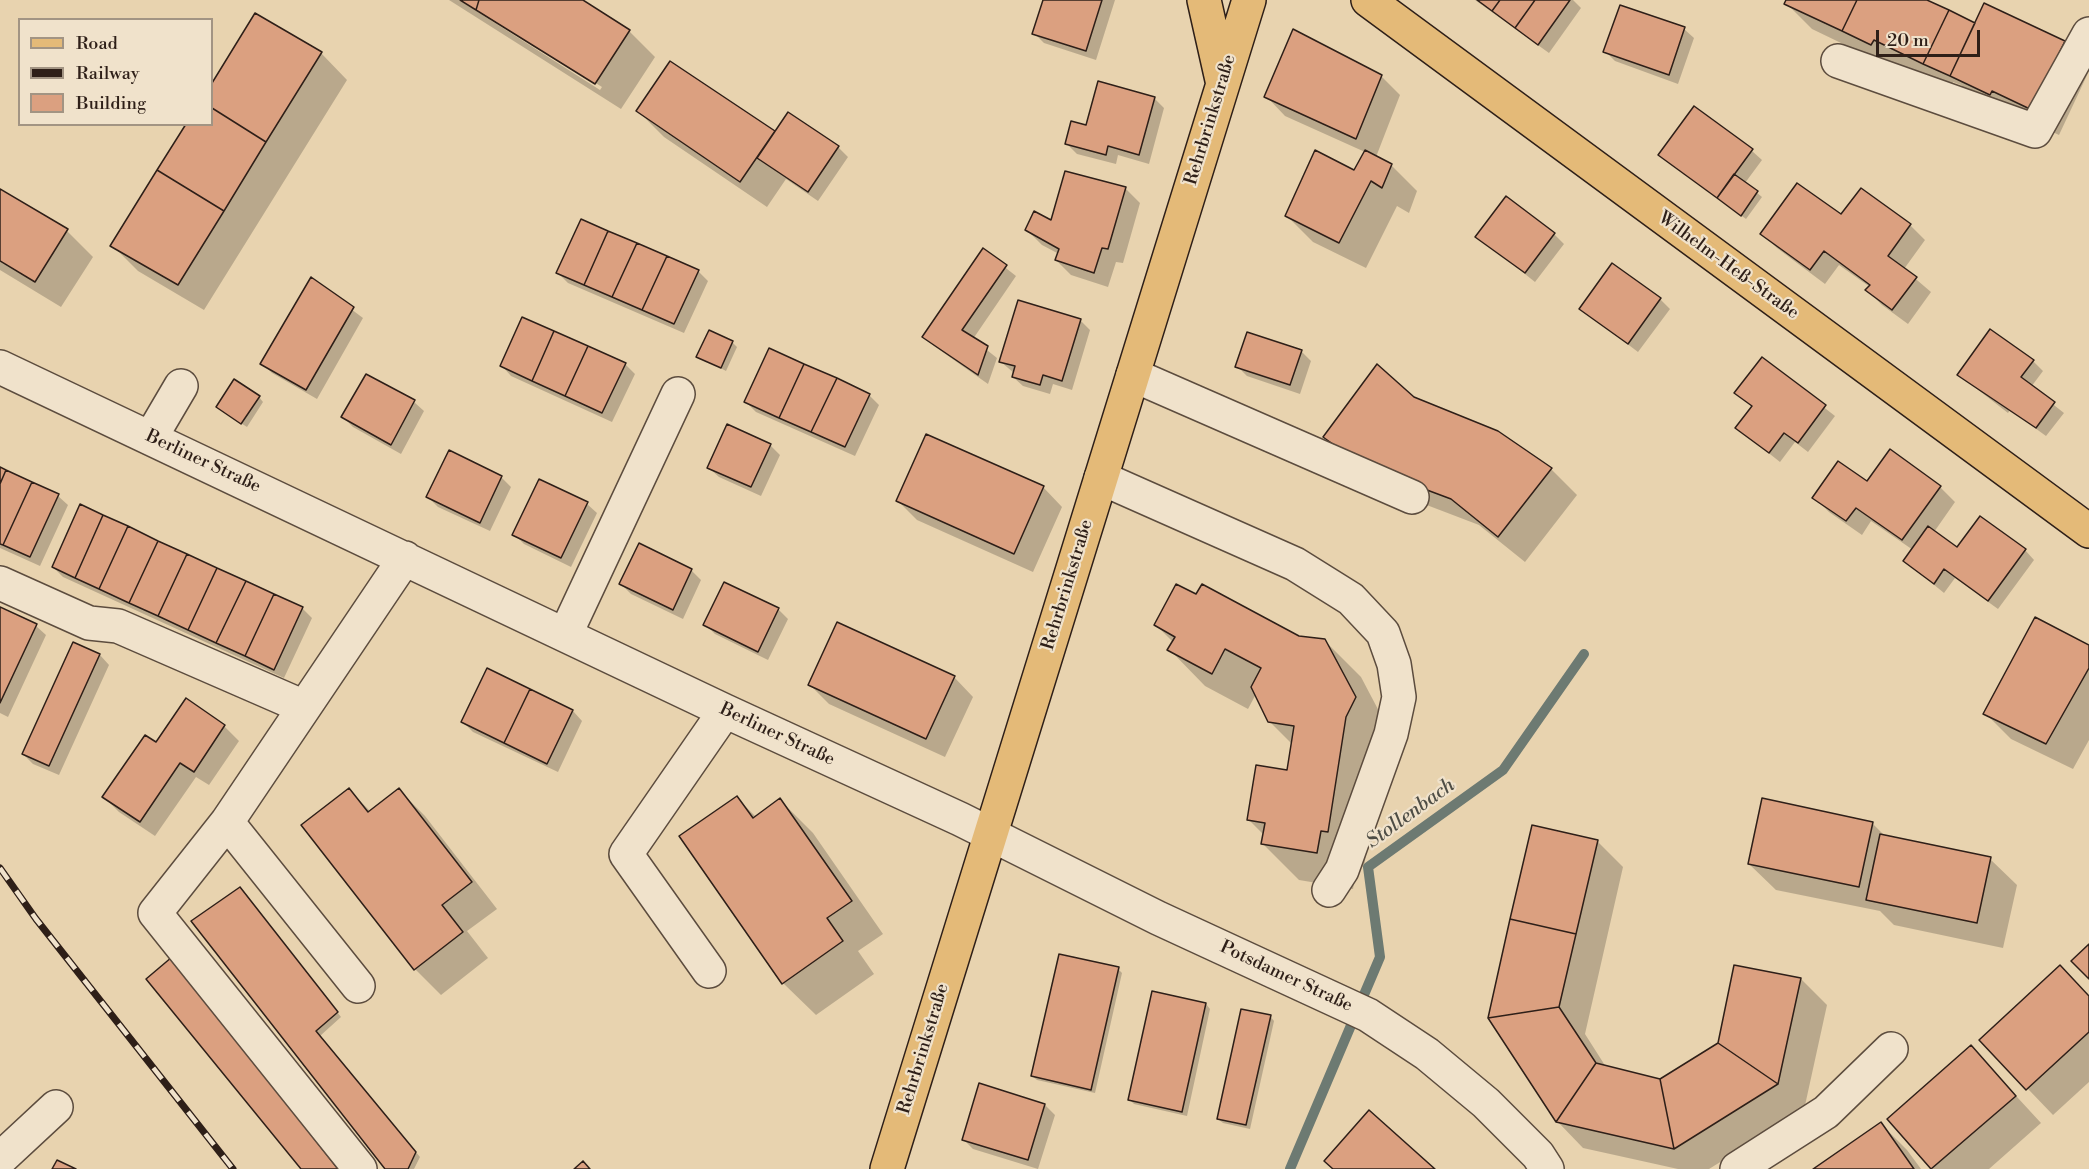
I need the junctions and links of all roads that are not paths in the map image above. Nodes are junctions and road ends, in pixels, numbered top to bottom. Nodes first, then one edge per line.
1 (1204, 0) edge
2 (1249, 0) edge
3 (1368, 0) edge
4 (2089, 34) edge
5 (1838, 62) dead end
6 (1222, 82) junction
7 (0, 367) edge
8 (1133, 375) junction
9 (181, 386) dead end
10 (678, 394) dead end
11 (151, 437) junction
12 (1101, 478) junction
13 (1412, 497) dead end
14 (2089, 531) edge
15 (405, 558) junction
16 (0, 583) edge
17 (566, 633) junction
18 (304, 707) junction
19 (725, 711) junction
20 (227, 822) junction
21 (989, 835) junction
22 (1329, 890) dead end
23 (709, 971) dead end
24 (358, 986) dead end
25 (1891, 1049) dead end
26 (56, 1107) dead end
27 (0, 1159) edge
28 (360, 1169) edge
29 (886, 1169) edge
30 (1547, 1169) edge
31 (1737, 1169) edge

1 - 6 main road
2 - 6 main road, Rehrbrinkstraße
3 - 14 main road, Wilhelm-Heß-Straße
4 - 5 street
6 - 8 main road, Rehrbrinkstraße
7 - 11 street, Berliner Straße
8 - 12 main road, Rehrbrinkstraße
8 - 13 street
9 - 11 street
10 - 17 street
11 - 15 street, Berliner Straße
12 - 21 main road, Rehrbrinkstraße
12 - 22 street
15 - 17 street, Berliner Straße
15 - 18 street
16 - 18 street
17 - 19 street, Berliner Straße
18 - 20 street
19 - 21 street, Berliner Straße
19 - 23 street
20 - 24 street
20 - 28 street
21 - 29 main road, Rehrbrinkstraße
21 - 30 street, Potsdamer Straße
25 - 31 street
26 - 27 street

